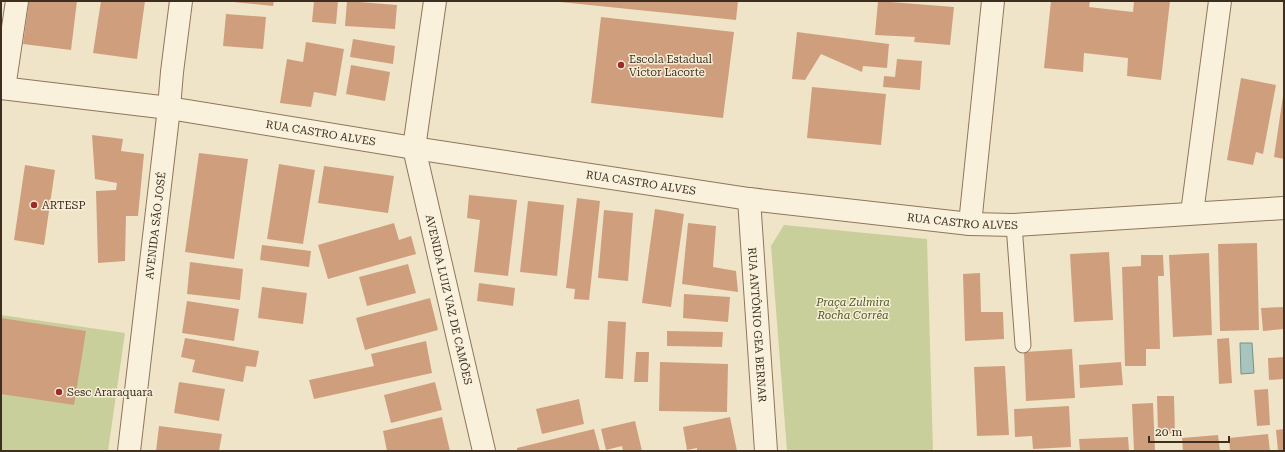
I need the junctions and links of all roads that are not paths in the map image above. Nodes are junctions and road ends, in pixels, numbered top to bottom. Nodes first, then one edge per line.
1 (17, 1) edge
2 (181, 1) edge
3 (435, 1) edge
4 (993, 1) edge
5 (1220, 1) edge
6 (2, 88) edge
7 (169, 108) junction
8 (414, 148) junction
9 (749, 199) junction
10 (1284, 208) edge
11 (1192, 213) junction
12 (970, 224) junction
13 (1014, 225) junction
14 (1023, 345) dead end
15 (129, 451) edge
16 (484, 451) edge
17 (766, 451) edge

1 - 6 street
2 - 7 street, AVENIDA SÃO JOSÉ
3 - 8 street
4 - 12 street
5 - 11 street
6 - 7 street, RUA CASTRO ALVES
7 - 8 street, RUA CASTRO ALVES
7 - 15 street, AVENIDA SÃO JOSÉ
8 - 9 street, RUA CASTRO ALVES
8 - 16 street, AVENIDA LUIZ VAZ DE CAMÕES
9 - 12 street, RUA CASTRO ALVES
9 - 17 street, RUA ANTÔNIO GEA BERNAR
10 - 11 street, RUA CASTRO ALVES
11 - 13 street, RUA CASTRO ALVES
12 - 13 street, RUA CASTRO ALVES
13 - 14 lane

